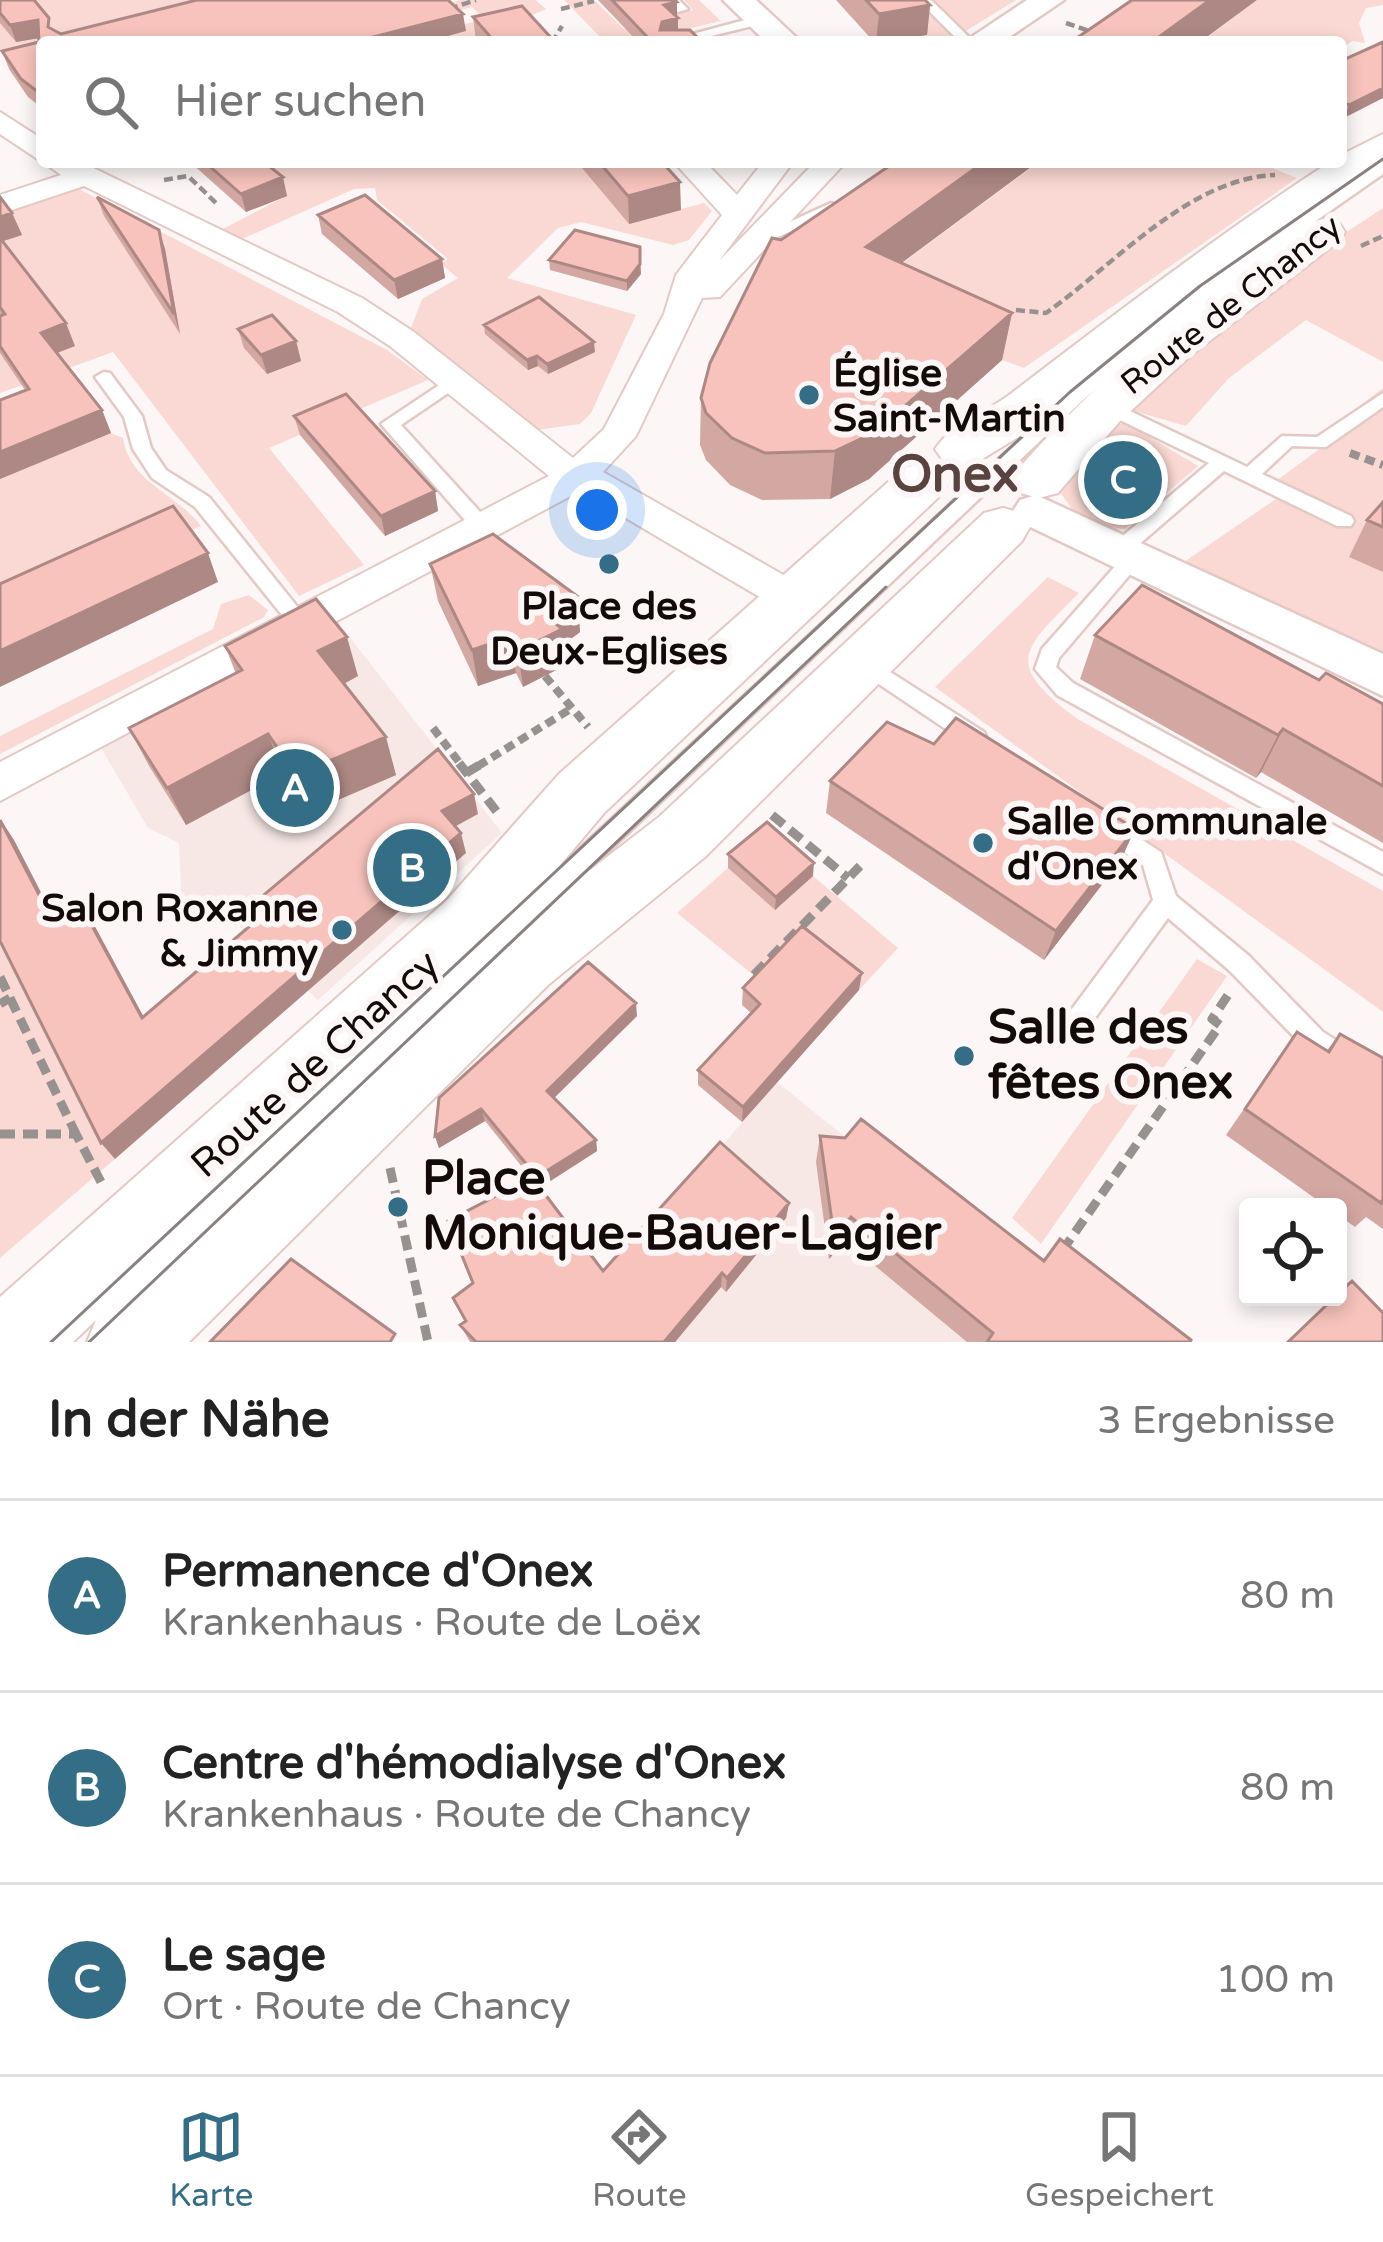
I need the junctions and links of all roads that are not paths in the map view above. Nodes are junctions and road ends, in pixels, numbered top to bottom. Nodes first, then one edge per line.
1 (924, 0) edge
2 (1056, 11) edge
3 (761, 21) edge
4 (696, 36) edge
5 (961, 36) edge
6 (995, 36) edge
7 (0, 120) edge
8 (1383, 146) edge
9 (36, 148) edge
10 (1383, 166) edge
11 (694, 168) edge
12 (773, 168) edge
13 (825, 168) edge
14 (70, 169) edge
15 (1383, 192) edge
16 (848, 197) edge
17 (0, 205) edge
18 (736, 212) junction
19 (750, 244) junction
20 (680, 314) junction
21 (104, 377) dead end
22 (454, 381) junction
23 (1383, 399) edge
24 (1103, 405) junction
25 (1221, 463) junction
26 (576, 476) junction
27 (1248, 476) junction
28 (988, 489) junction
29 (1344, 521) dead end
30 (484, 530) junction
31 (1126, 554) junction
32 (794, 598) junction
33 (301, 625) junction
34 (862, 661) junction
35 (1383, 676) edge
36 (988, 746) edge
37 (0, 783) edge
38 (1080, 809) edge
39 (1383, 864) edge
40 (1166, 902) junction
41 (414, 1019) dead end
42 (1078, 1021) dead end
43 (1383, 1085) edge
44 (12, 1342) edge
45 (129, 1342) edge

1 - 5 lane
2 - 6 street
3 - 4 lane
7 - 9 street
8 - 28 main road, Route de Chancy
10 - 28 lane
11 - 18 street
12 - 18 street
13 - 19 street
14 - 17 street
14 - 22 street
15 - 24 main road, Route de Chancy
16 - 19 lane
18 - 20 street
19 - 20 street
20 - 26 street
21 - 33 lane
22 - 26 street
22 - 30 lane
23 - 27 lane
24 - 25 lane
24 - 28 main road, Route de Chancy
25 - 27 lane
25 - 31 lane
26 - 30 street
26 - 32 street
27 - 29 lane
28 - 31 street
28 - 32 main road, Route de Chancy
28 - 34 main road, Route de Chancy
28 - 41 lane
30 - 33 street
31 - 35 street
31 - 39 lane
32 - 44 main road, Route de Chancy
33 - 37 street
34 - 36 lane
34 - 45 main road, Route de Chancy
38 - 40 lane
40 - 42 lane
40 - 43 lane

